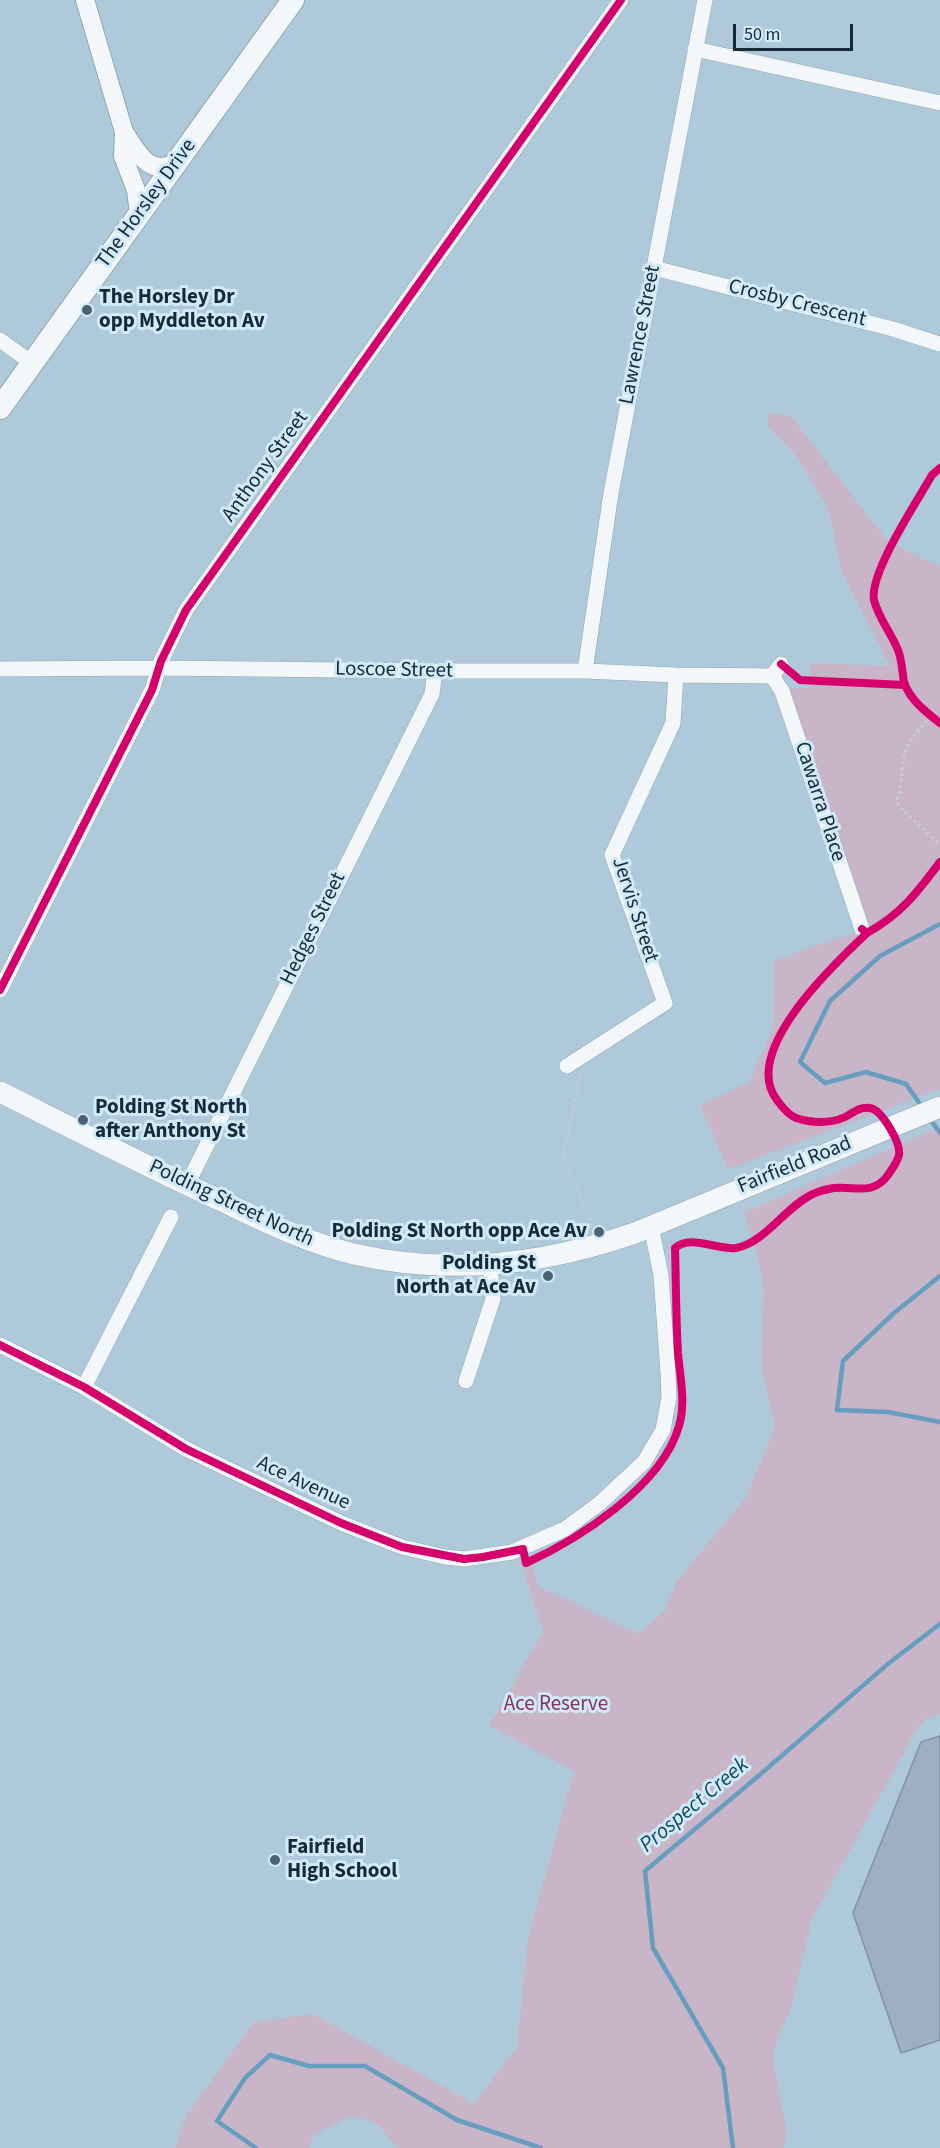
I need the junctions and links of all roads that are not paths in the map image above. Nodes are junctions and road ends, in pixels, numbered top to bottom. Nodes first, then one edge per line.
1 (85, 0) edge
2 (293, 0) edge
3 (621, 0) edge
4 (705, 0) edge
5 (695, 49) junction
6 (940, 104) edge
7 (124, 132) junction
8 (176, 163) junction
9 (139, 214) junction
10 (654, 268) junction
11 (0, 340) edge
12 (940, 344) edge
13 (32, 363) junction
14 (0, 408) edge
15 (159, 668) junction
16 (0, 669) edge
17 (777, 670) joint
18 (435, 671) junction
19 (585, 671) junction
20 (676, 675) junction
21 (862, 929) dead end
22 (0, 990) edge
23 (567, 1066) dead end
24 (0, 1092) edge
25 (940, 1107) edge
26 (187, 1185) junction
27 (171, 1217) dead end
28 (651, 1226) junction
29 (490, 1264) junction
30 (0, 1345) edge
31 (466, 1381) dead end
32 (84, 1387) junction

1 - 7 street
2 - 8 main road, The Horsley Drive
3 - 15 street, Anthony Street
4 - 5 street, Lawrence Street
5 - 6 street
5 - 10 street, Lawrence Street
7 - 8 street
7 - 9 street
8 - 9 main road, The Horsley Drive
9 - 13 main road, The Horsley Drive
10 - 12 street, Crosby Crescent
10 - 19 street, Lawrence Street
11 - 13 street
13 - 14 main road, The Horsley Drive
15 - 16 street, Loscoe Street
15 - 18 street, Loscoe Street
15 - 22 street, Anthony Street
17 - 20 street, Loscoe Street
17 - 21 street, Cawarra Place
18 - 19 street, Loscoe Street
18 - 26 street, Hedges Street
19 - 20 street, Loscoe Street
20 - 23 street, Jervis Street
24 - 26 main road, Polding Street North
25 - 28 main road, Fairfield Road
26 - 29 main road, Polding Street North
27 - 32 street
28 - 29 main road, Polding Street North
28 - 32 street, Ace Avenue
29 - 31 street
30 - 32 street, Ace Avenue

